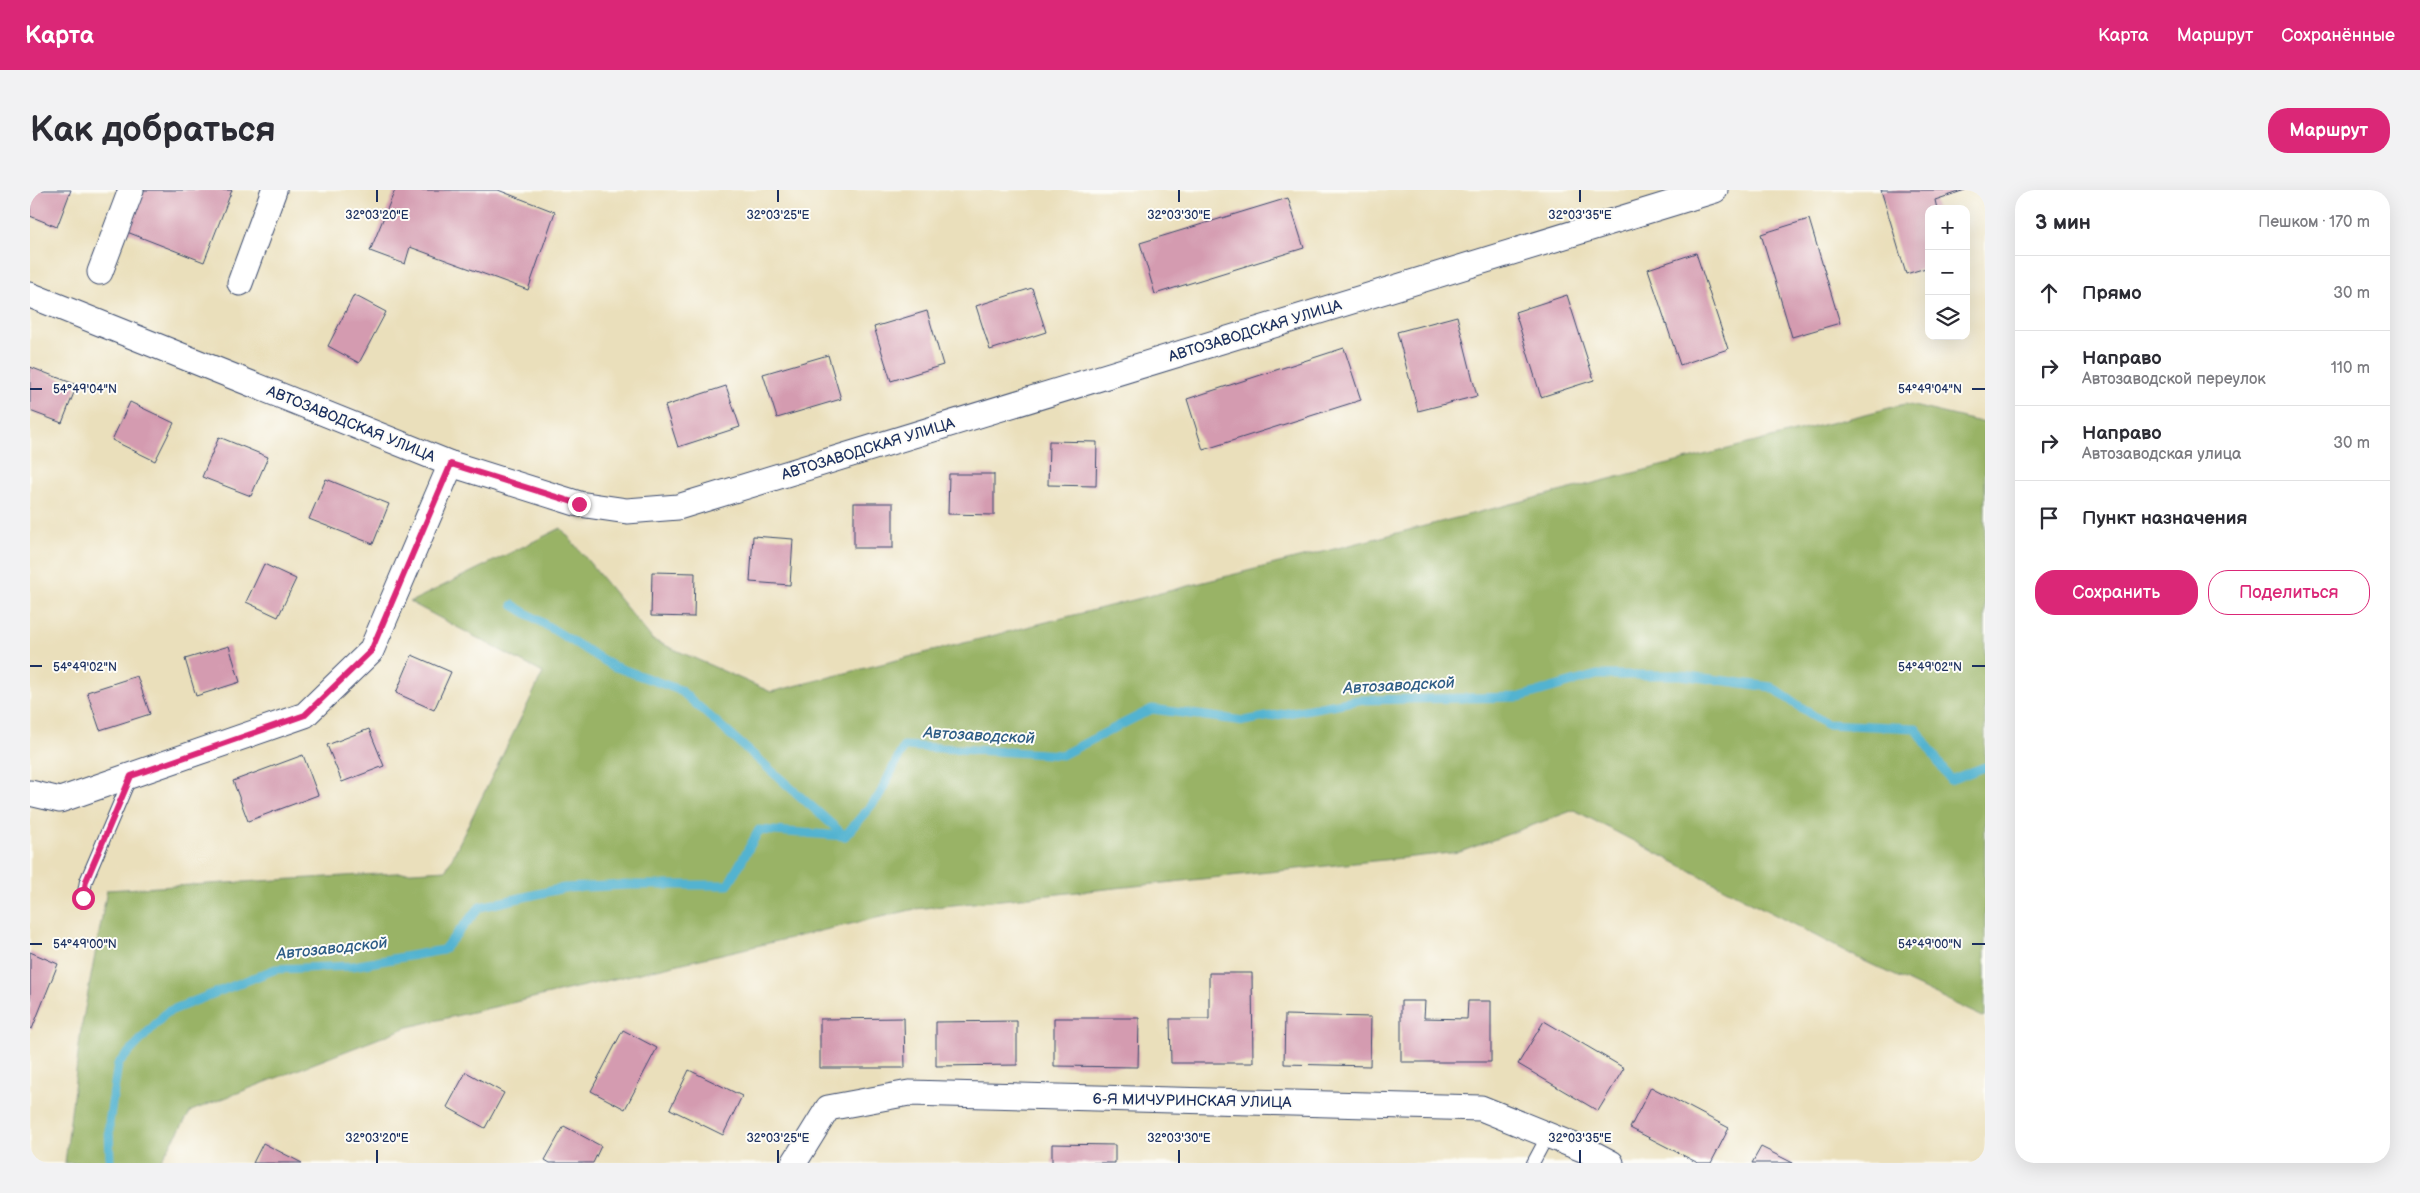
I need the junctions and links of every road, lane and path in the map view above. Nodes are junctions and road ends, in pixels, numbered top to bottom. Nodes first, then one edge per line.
1 (131, 190) edge
2 (274, 190) edge
3 (1714, 190) edge
4 (100, 272) dead end
5 (240, 283) dead end
6 (30, 295) edge
7 (451, 464) junction
8 (131, 776) junction
9 (30, 793) edge
10 (83, 898) dead end
11 (1548, 1135) junction
12 (794, 1163) edge
13 (1534, 1163) edge
14 (1611, 1163) edge

1 - 4 street
2 - 5 street
3 - 7 street, АВТОЗАВОДСКАЯ УЛИЦА
6 - 7 street, АВТОЗАВОДСКАЯ УЛИЦА
7 - 8 street
8 - 9 street
8 - 10 lane
11 - 12 street, 6-Я МИЧУРИНСКАЯ УЛИЦА
11 - 13 lane
11 - 14 street, 6-Я МИЧУРИНСКАЯ УЛИЦА

